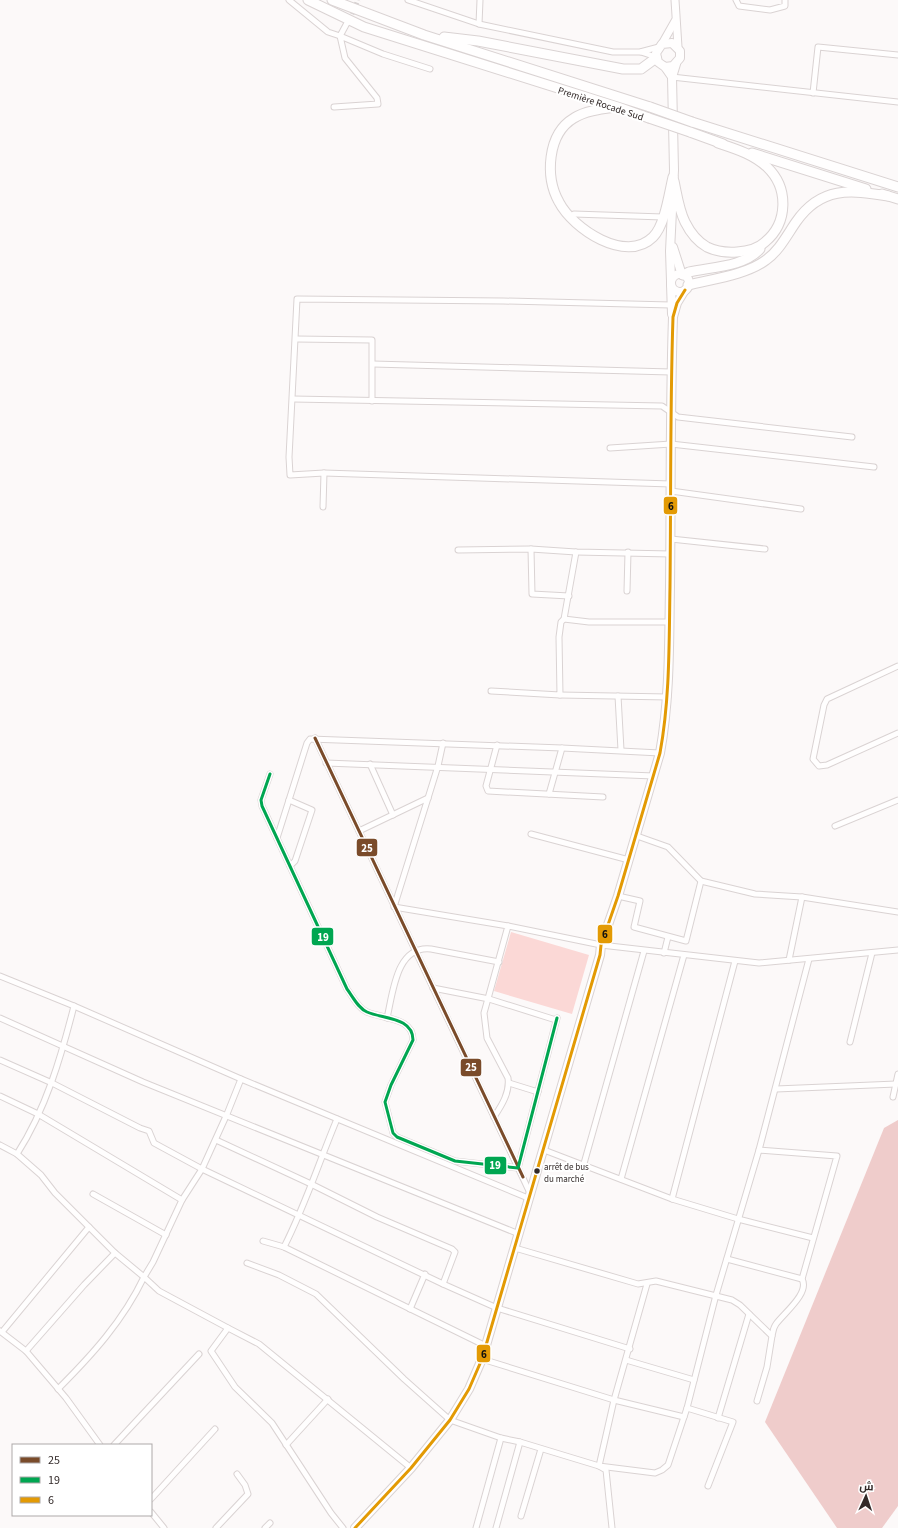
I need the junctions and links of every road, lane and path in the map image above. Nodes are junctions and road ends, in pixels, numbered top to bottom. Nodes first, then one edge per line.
1 (288, 0) edge
2 (308, 0) edge
3 (332, 0) edge
4 (408, 0) edge
5 (480, 0) edge
6 (675, 0) edge
7 (736, 0) edge
8 (785, 0) edge
9 (675, 21) junction
10 (347, 23) tunnel mouth
11 (479, 24) junction
12 (424, 34) junction
13 (340, 36) junction
14 (660, 45) junction
15 (678, 47) junction
16 (640, 52) junction
17 (898, 55) edge
18 (656, 58) junction
19 (676, 64) junction
20 (665, 67) junction
21 (430, 69) dead end
22 (672, 77) junction
23 (813, 93) junction
24 (898, 102) edge
25 (618, 107) junction
26 (334, 108) dead end
27 (718, 143) junction
28 (673, 177) junction
29 (898, 187) edge
30 (888, 196) junction
31 (898, 199) edge
32 (574, 214) dead end
33 (663, 217) junction
34 (671, 240) junction
35 (764, 243) junction
36 (682, 275) junction
37 (671, 282) junction
38 (686, 288) junction
39 (671, 305) junction
40 (673, 317) junction
41 (296, 339) junction
42 (372, 364) junction
43 (671, 372) junction
44 (293, 399) junction
45 (372, 401) junction
46 (670, 412) junction
47 (852, 437) dead end
48 (671, 444) junction
49 (610, 448) dead end
50 (874, 467) dead end
51 (324, 473) junction
52 (671, 488) junction
53 (323, 507) dead end
54 (800, 509) dead end
55 (671, 539) junction
56 (531, 549) junction
57 (765, 549) dead end
58 (458, 550) dead end
59 (576, 552) junction
60 (628, 552) junction
61 (671, 554) junction
62 (626, 591) dead end
63 (568, 596) junction
64 (564, 619) junction
65 (670, 622) junction
66 (898, 666) edge
67 (491, 691) dead end
68 (560, 695) junction
69 (618, 696) junction
70 (668, 697) junction
71 (898, 733) edge
72 (315, 738) junction
73 (443, 743) junction
74 (497, 745) junction
75 (562, 748) junction
76 (621, 750) junction
77 (660, 753) junction
78 (326, 763) junction
79 (370, 764) junction
80 (438, 766) junction
81 (491, 769) junction
82 (556, 772) junction
83 (270, 774) dead end
84 (654, 776) junction
85 (549, 794) junction
86 (603, 797) dead end
87 (428, 798) junction
88 (289, 800) junction
89 (898, 800) edge
90 (393, 815) junction
91 (835, 826) dead end
92 (359, 831) junction
93 (531, 834) dead end
94 (637, 836) junction
95 (277, 838) junction
96 (629, 860) junction
97 (290, 866) junction
98 (701, 881) junction
99 (618, 896) junction
100 (802, 897) junction
101 (394, 907) junction
102 (898, 912) edge
103 (508, 926) junction
104 (668, 937) junction
105 (601, 945) junction
106 (414, 950) junction
107 (898, 950) edge
108 (644, 951) junction
109 (664, 953) junction
110 (872, 953) junction
111 (684, 955) junction
112 (789, 960) junction
113 (809, 960) junction
114 (735, 961) junction
115 (499, 962) junction
116 (0, 976) edge
117 (433, 988) junction
118 (490, 999) junction
119 (74, 1006) junction
120 (0, 1018) edge
121 (387, 1018) junction
122 (850, 1042) dead end
123 (64, 1045) junction
124 (0, 1060) edge
125 (898, 1074) edge
126 (241, 1079) junction
127 (52, 1083) junction
128 (509, 1083) junction
129 (896, 1084) junction
130 (776, 1089) junction
131 (538, 1092) junction
132 (0, 1096) edge
133 (893, 1097) dead end
134 (38, 1114) junction
135 (227, 1114) junction
136 (494, 1117) junction
137 (337, 1119) junction
138 (216, 1140) junction
139 (0, 1145) edge
140 (544, 1150) junction
141 (759, 1150) junction
142 (322, 1153) junction
143 (17, 1154) junction
144 (583, 1167) junction
145 (518, 1168) junction
146 (202, 1169) junction
147 (621, 1179) junction
148 (311, 1184) junction
149 (92, 1194) dead end
150 (529, 1196) junction
151 (672, 1199) junction
152 (182, 1200) junction
153 (300, 1217) junction
154 (738, 1219) junction
155 (89, 1227) junction
156 (519, 1234) junction
157 (166, 1235) junction
158 (813, 1238) junction
159 (263, 1241) dead end
160 (284, 1247) junction
161 (515, 1248) junction
162 (115, 1253) junction
163 (727, 1259) junction
164 (247, 1263) dead end
165 (425, 1274) junction
166 (144, 1277) junction
167 (802, 1279) junction
168 (443, 1284) junction
169 (647, 1284) junction
170 (716, 1295) junction
171 (497, 1308) junction
172 (410, 1309) junction
173 (749, 1314) junction
174 (228, 1328) junction
175 (1, 1331) edge
176 (772, 1336) junction
177 (486, 1346) junction
178 (630, 1349) junction
179 (26, 1351) junction
180 (199, 1354) dead end
181 (482, 1359) junction
182 (626, 1360) junction
183 (694, 1380) junction
184 (58, 1389) junction
185 (328, 1399) junction
186 (614, 1400) junction
187 (757, 1401) dead end
188 (687, 1408) junction
189 (684, 1417) junction
190 (718, 1418) junction
191 (450, 1420) junction
192 (215, 1429) dead end
193 (501, 1438) junction
194 (520, 1442) junction
195 (99, 1444) edge
196 (115, 1444) edge
197 (286, 1445) junction
198 (541, 1449) junction
199 (600, 1466) junction
200 (411, 1468) junction
201 (238, 1474) dead end
202 (708, 1486) dead end
203 (152, 1498) edge
204 (152, 1513) edge
205 (521, 1516) dead end
206 (270, 1523) dead end
207 (164, 1528) edge
208 (216, 1528) edge
209 (265, 1528) edge
210 (344, 1528) edge
211 (355, 1528) edge
212 (476, 1528) edge
213 (496, 1528) edge
214 (612, 1528) edge

1 - 13 street
2 - 25 highway, Première Rocade Sud
3 - 12 highway, Première Rocade Sud
4 - 11 street
5 - 11 street
6 - 9 main road
7 - 8 street
9 - 14 main road
9 - 15 main road
10 - 13 street
11 - 16 street
12 - 18 highway
12 - 29 highway, Première Rocade Sud, bridge
13 - 21 street
13 - 26 street
14 - 15 main road
14 - 16 street
14 - 18 main road
15 - 19 main road
16 - 18 street
17 - 23 street
18 - 20 main road
19 - 20 main road
19 - 22 main road
20 - 22 main road
22 - 23 street
22 - 28 main road
23 - 24 street
25 - 27 highway, Première Rocade Sud, bridge
25 - 33 highway
27 - 30 highway, Première Rocade Sud
27 - 35 highway
28 - 33 highway
28 - 34 main road
28 - 35 highway
30 - 31 highway, Première Rocade Sud
30 - 38 highway
32 - 33 street
34 - 36 main road
34 - 37 main road
35 - 36 highway
36 - 37 main road
36 - 38 main road
37 - 38 main road
37 - 39 main road
38 - 40 main road
39 - 40 main road
39 - 41 street
40 - 43 main road
41 - 42 street
41 - 44 street
42 - 43 street
42 - 45 street
43 - 46 main road
44 - 45 street
44 - 51 street
45 - 46 street
46 - 47 street
46 - 48 main road
48 - 49 street
48 - 50 street
48 - 52 main road
51 - 52 street
51 - 53 street
52 - 54 street
52 - 55 main road
55 - 57 street
55 - 61 main road
56 - 58 street
56 - 59 street
56 - 63 street
59 - 60 street
59 - 63 street
60 - 61 street
60 - 62 street
61 - 65 main road
63 - 64 street
64 - 65 street
64 - 68 street
65 - 70 main road
66 - 71 street
67 - 68 street
68 - 69 street
69 - 70 street
69 - 76 street
70 - 77 main road
72 - 73 street
72 - 78 street
72 - 88 street
73 - 74 street
73 - 80 street
74 - 75 street
74 - 81 street
75 - 76 street
75 - 82 street
76 - 77 street
77 - 84 main road
78 - 79 street
78 - 92 street
79 - 80 street
79 - 90 street
80 - 81 street
80 - 87 street
81 - 82 street
81 - 85 street
82 - 84 street
82 - 85 street
83 - 95 street
84 - 94 main road
85 - 86 street
87 - 90 street
87 - 101 street
88 - 95 street
88 - 97 street
89 - 91 street
90 - 92 street
92 - 101 street
93 - 96 street
94 - 96 main road
94 - 98 street
95 - 97 street
96 - 99 main road
97 - 121 street
98 - 100 street
98 - 104 street
99 - 104 street
99 - 105 main road
100 - 102 street
100 - 112 street
101 - 103 street
101 - 106 street
103 - 105 street
103 - 115 street
104 - 109 street
105 - 108 street
105 - 140 main road
106 - 115 street
106 - 117 street
106 - 121 street
107 - 110 street
108 - 109 street
108 - 144 street
109 - 111 street
110 - 113 street
110 - 122 street
111 - 114 street
111 - 147 street
112 - 113 street
112 - 114 street
113 - 130 street
114 - 151 street
115 - 118 street
116 - 119 street
117 - 118 street
117 - 136 street
118 - 128 street
118 - 131 street
119 - 123 street
119 - 126 street
120 - 123 street
121 - 145 street
123 - 127 street
123 - 135 street
124 - 127 street
125 - 129 street
126 - 135 street
126 - 137 street
127 - 134 street
127 - 146 street
128 - 131 street
128 - 136 street
129 - 130 street
129 - 133 street
130 - 141 street
131 - 145 street
132 - 134 street
134 - 143 street
134 - 152 street
135 - 138 street
135 - 142 street
136 - 145 street
137 - 142 street
137 - 150 street
138 - 146 street
138 - 148 street
139 - 143 street
140 - 144 street
140 - 150 main road
141 - 154 street
141 - 158 street
142 - 148 street
142 - 156 street
143 - 155 street
144 - 147 street
145 - 150 street
146 - 152 street
146 - 153 street
147 - 151 street
148 - 153 street
148 - 168 street
149 - 157 street
150 - 156 main road
151 - 154 street
152 - 157 street
153 - 160 street
153 - 165 street
154 - 158 street
154 - 163 street
155 - 162 street
155 - 175 street
156 - 161 main road
157 - 166 street
158 - 167 street
159 - 160 street
160 - 172 street
161 - 169 street
161 - 171 main road
162 - 166 street
162 - 179 street
163 - 167 street
163 - 170 street
164 - 191 street
165 - 168 street
165 - 172 street
166 - 174 street
166 - 184 street
167 - 176 street
168 - 171 street
169 - 170 street
169 - 178 street
170 - 173 street
170 - 183 street
171 - 177 main road
171 - 178 street
172 - 177 street
173 - 176 street
173 - 190 street
174 - 185 street
174 - 197 street
175 - 179 street
176 - 187 street
177 - 181 main road
178 - 182 street
179 - 184 street
180 - 196 street
181 - 186 street
181 - 191 main road
182 - 183 street
182 - 186 street
183 - 188 street
184 - 195 street
185 - 197 street
185 - 200 street
186 - 189 street
186 - 199 street
188 - 189 street
188 - 190 street
189 - 199 street
190 - 202 street
191 - 193 street
191 - 200 main road
192 - 203 street
193 - 194 street
193 - 212 street
194 - 198 street
194 - 213 street
197 - 210 street
198 - 199 street
198 - 205 street
199 - 214 street
200 - 211 main road
201 - 208 street
204 - 207 street
206 - 209 street

